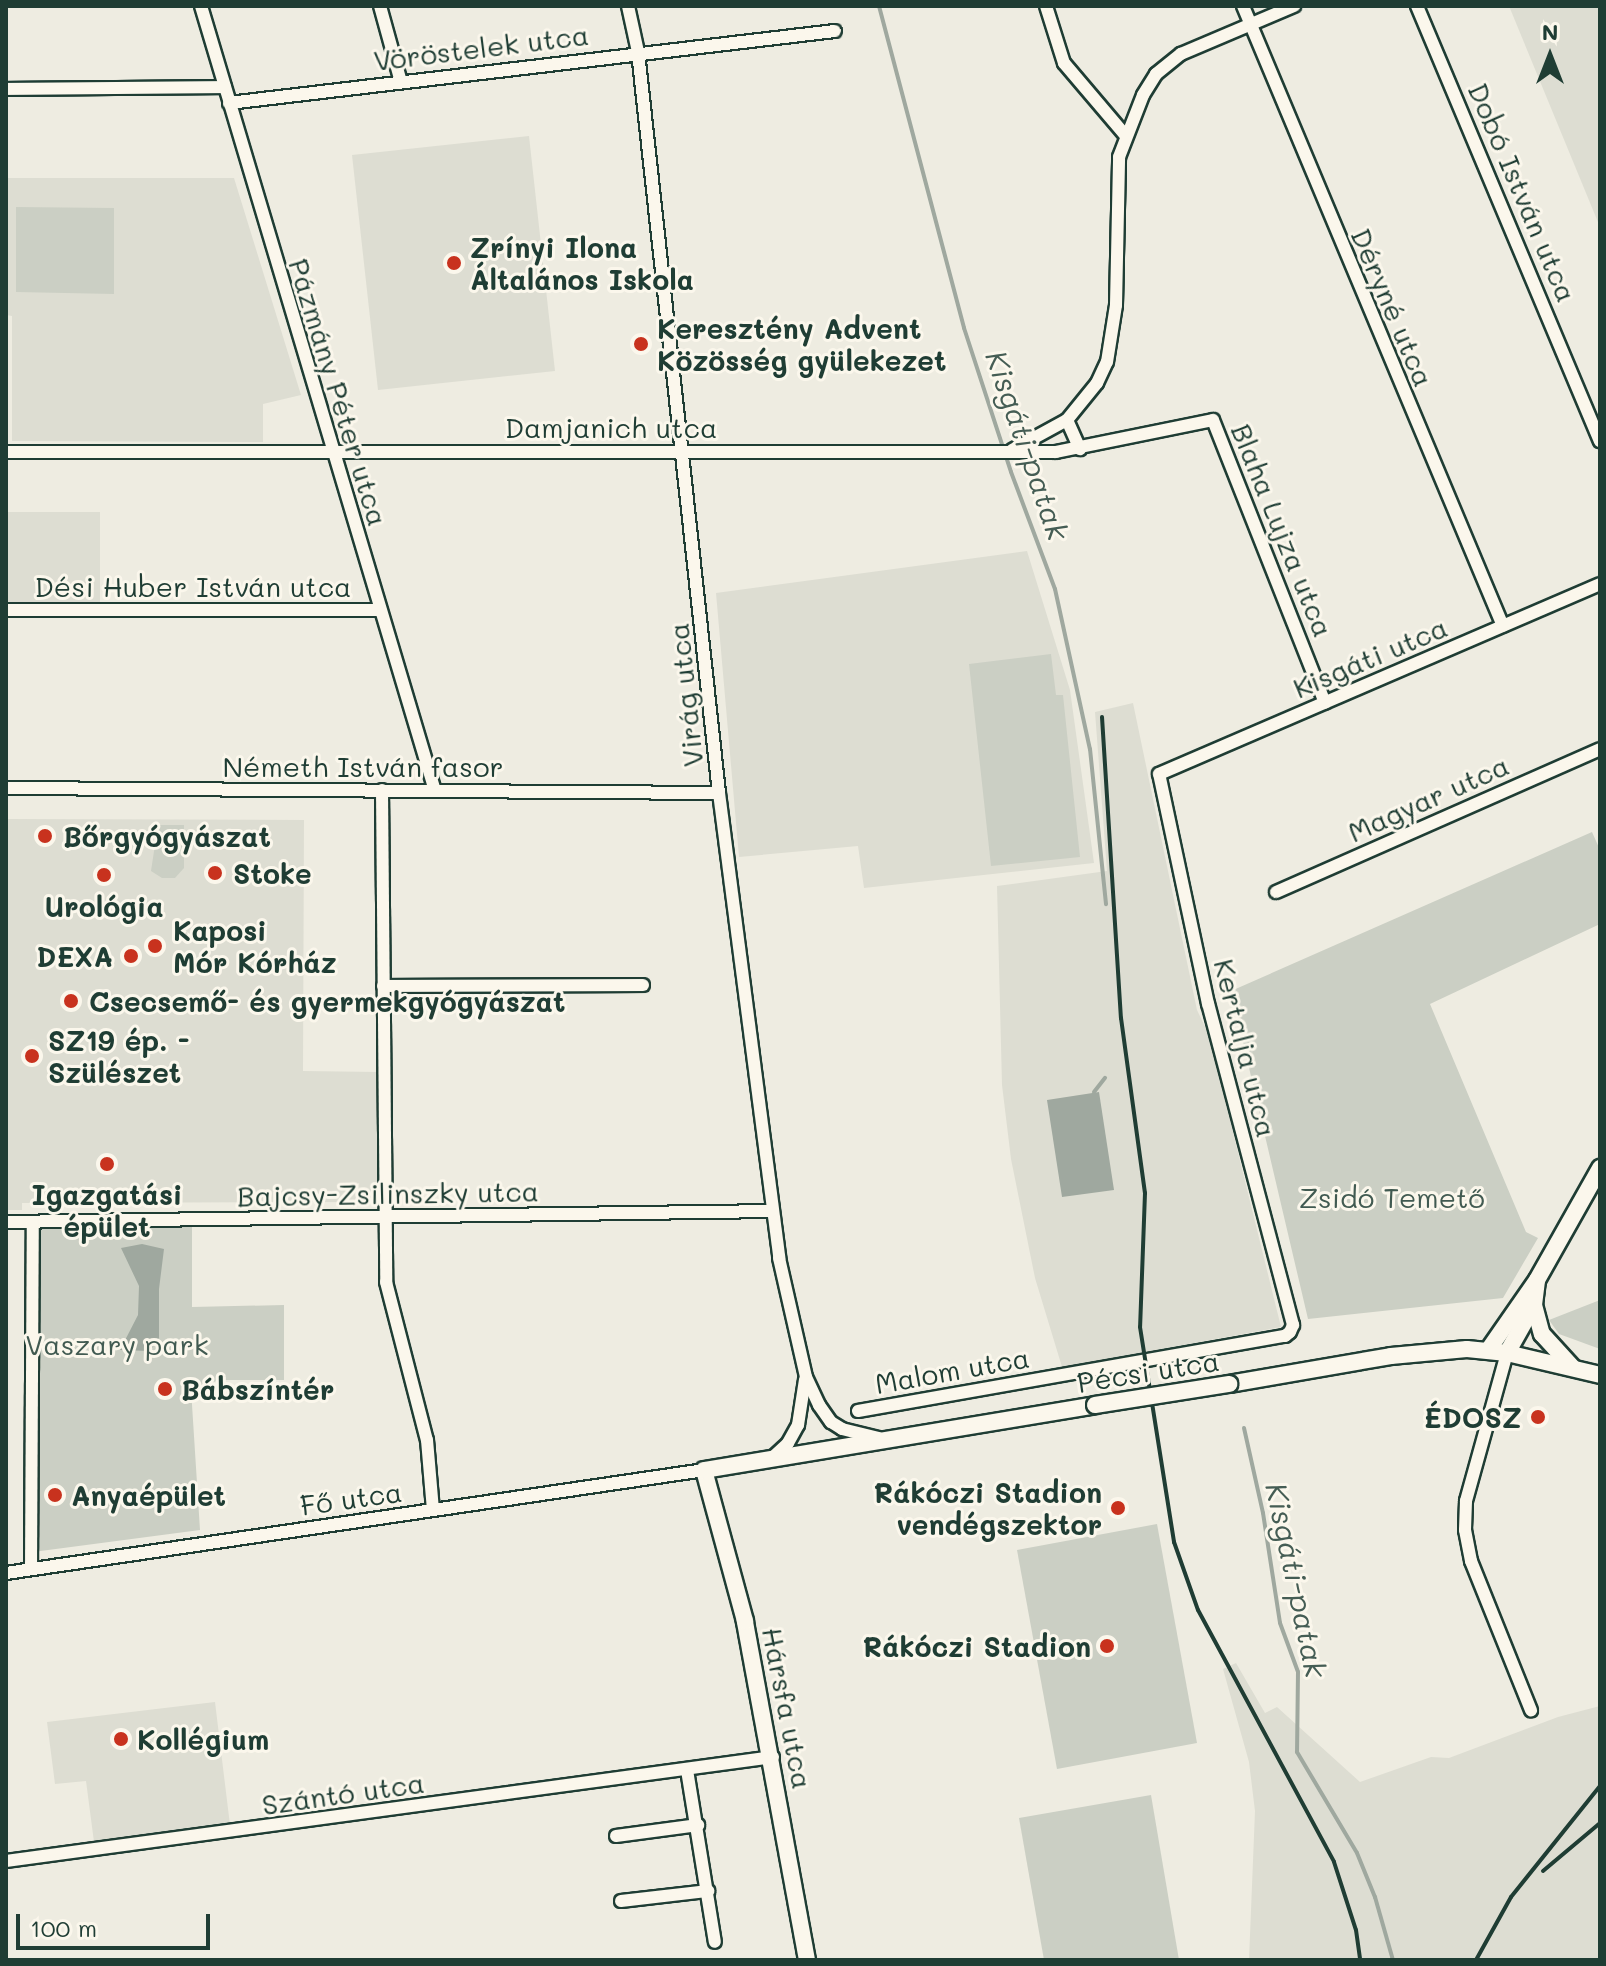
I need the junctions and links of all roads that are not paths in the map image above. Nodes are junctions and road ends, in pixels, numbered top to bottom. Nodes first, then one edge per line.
1 (201, 6) edge
2 (380, 6) edge
3 (628, 6) edge
4 (1046, 6) edge
5 (1243, 6) edge
6 (1294, 6) edge
7 (1417, 6) edge
8 (1248, 25) junction
9 (835, 31) dead end
10 (638, 52) junction
11 (401, 82) junction
12 (225, 87) junction
13 (6, 89) edge
14 (229, 103) junction
15 (1125, 135) junction
16 (1067, 420) junction
17 (1213, 420) joint
18 (1600, 441) edge
19 (1080, 449) junction
20 (1006, 450) junction
21 (684, 451) junction
22 (6, 452) edge
23 (332, 453) junction
24 (1600, 584) edge
25 (6, 610) edge
26 (380, 610) junction
27 (1503, 626) junction
28 (1325, 703) junction
29 (1600, 749) edge
30 (1159, 774) joint
31 (6, 788) edge
32 (382, 790) junction
33 (435, 791) junction
34 (719, 793) junction
35 (1276, 892) dead end
36 (643, 985) dead end
37 (383, 986) junction
38 (1600, 1168) edge
39 (771, 1211) junction
40 (384, 1217) junction
41 (6, 1222) edge
42 (33, 1222) junction
43 (1537, 1280) junction
44 (1534, 1305) junction
45 (1290, 1332) joint
46 (1489, 1349) junction
47 (1507, 1353) junction
48 (1575, 1369) junction
49 (1600, 1375) edge
50 (806, 1377) junction
51 (858, 1411) dead end
52 (890, 1440) junction
53 (771, 1459) junction
54 (704, 1470) junction
55 (433, 1510) junction
56 (31, 1568) junction
57 (6, 1573) edge
58 (1531, 1710) dead end
59 (773, 1757) junction
60 (687, 1770) junction
61 (698, 1825) junction
62 (616, 1836) dead end
63 (6, 1861) edge
64 (708, 1891) junction
65 (621, 1901) dead end
66 (715, 1942) dead end
67 (807, 1960) edge

1 - 12 street, Pázmány Péter utca
2 - 11 street
3 - 10 street, Virág utca
4 - 15 street
5 - 8 street, Déryné utca
6 - 8 street
7 - 18 street, Dobó István utca
8 - 15 street
8 - 27 street, Déryné utca
9 - 10 street, Vöröstelek utca
10 - 11 street, Vöröstelek utca
10 - 21 street, Virág utca
11 - 14 street, Vöröstelek utca
12 - 13 street
12 - 14 street, Pázmány Péter utca
14 - 23 street, Pázmány Péter utca
15 - 16 street
16 - 19 street
16 - 20 street
17 - 19 street, Damjanich utca
17 - 28 street, Blaha Lujza utca
19 - 20 street, Damjanich utca
20 - 21 street, Damjanich utca
21 - 23 street, Damjanich utca
21 - 34 street, Virág utca
22 - 23 street, Damjanich utca
23 - 26 street, Pázmány Péter utca
24 - 27 street, Kisgáti utca
25 - 26 street, Dési Huber István utca
26 - 33 street, Pázmány Péter utca
27 - 28 street, Kisgáti utca
28 - 30 street, Kisgáti utca
29 - 35 street, Magyar utca
30 - 45 street, Kertalja utca
31 - 32 street, Németh István fasor
32 - 33 street, Németh István fasor
32 - 37 street
33 - 34 street, Németh István fasor
34 - 39 street, Virág utca
36 - 37 street
37 - 40 street
38 - 43 street
39 - 40 street, Bajcsy-Zsilinszky utca
39 - 50 street, Virág utca
40 - 42 street, Bajcsy-Zsilinszky utca
40 - 55 street
41 - 42 street, Bajcsy-Zsilinszky utca
42 - 56 street
43 - 44 street
43 - 46 street
44 - 47 street
44 - 48 street
45 - 51 street, Malom utca
46 - 47 street, Pécsi utca
46 - 52 street, Pécsi utca, bridge
47 - 48 street, Pécsi utca
47 - 58 street
48 - 49 street, Pécsi utca
50 - 52 street, Virág utca
50 - 53 street, Virág utca
52 - 53 street, Pécsi utca
53 - 54 street, Pécsi utca
54 - 55 street, Fő utca
54 - 59 street, Hársfa utca
55 - 56 street, Fő utca
56 - 57 street, Fő utca
59 - 60 street, Szántó utca
59 - 67 street, Hársfa utca
60 - 61 street
60 - 63 street, Szántó utca
61 - 62 street
61 - 64 street
64 - 65 street
64 - 66 street

